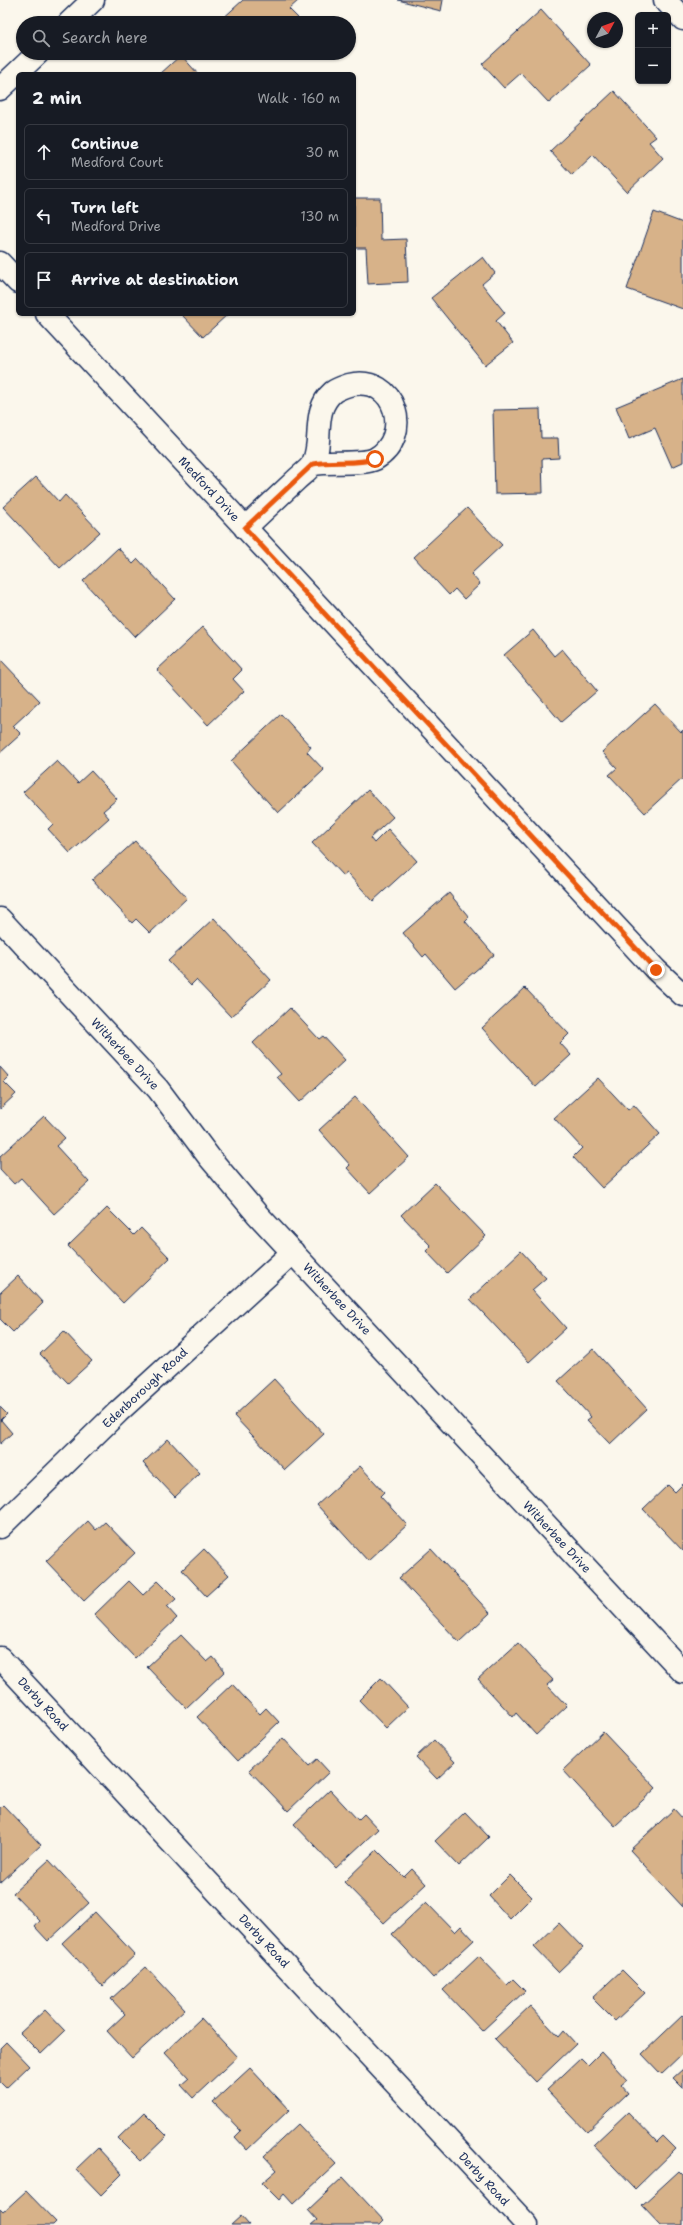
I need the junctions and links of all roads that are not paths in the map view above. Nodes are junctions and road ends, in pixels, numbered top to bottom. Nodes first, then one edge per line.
1 (94, 0) edge
2 (665, 0) edge
3 (77, 16) edge
4 (683, 19) edge
5 (31, 60) edge
6 (18, 72) edge
7 (16, 74) edge
8 (0, 89) edge
9 (0, 263) edge
10 (16, 280) edge
11 (49, 316) edge
12 (313, 464) dead end
13 (245, 528) junction
14 (0, 919) edge
15 (683, 995) edge
16 (293, 1252) junction
17 (0, 1527) edge
18 (0, 1658) edge
19 (683, 1672) edge
20 (527, 2225) edge

1 - 3 street
2 - 4 street
5 - 6 street
7 - 8 street
9 - 10 street
11 - 13 street, Medford Drive
12 - 13 street
13 - 15 street, Medford Drive
14 - 16 street, Witherbee Drive
16 - 17 street, Edenborough Road
16 - 19 street, Witherbee Drive
18 - 20 street, Derby Road

